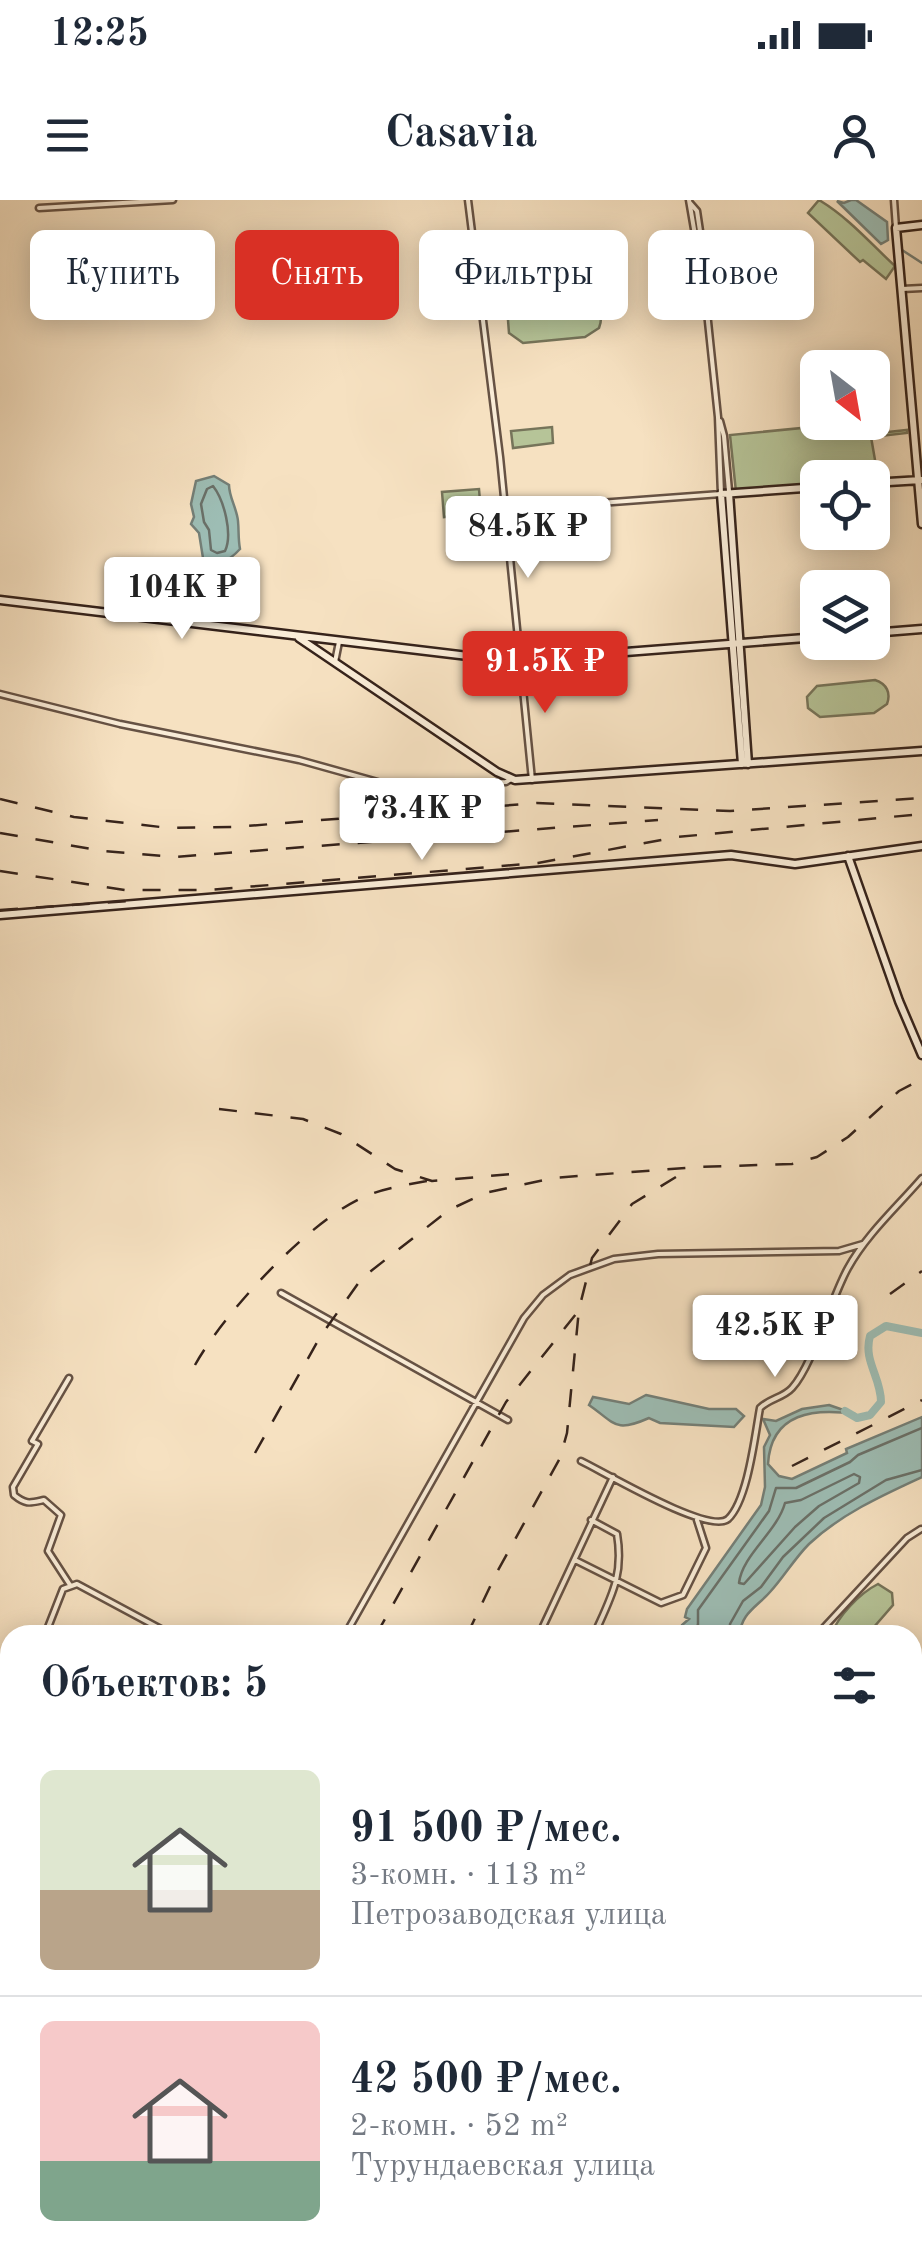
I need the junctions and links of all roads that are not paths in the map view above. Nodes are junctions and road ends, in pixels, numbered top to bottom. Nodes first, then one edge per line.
1 (159, 200) edge
2 (173, 200) edge
3 (894, 200) edge
4 (468, 201) edge
5 (690, 201) edge
6 (39, 208) dead end
7 (922, 225) edge
8 (896, 228) junction
9 (922, 288) edge
10 (902, 289) junction
11 (718, 416) junction
12 (918, 425) edge
13 (724, 436) junction
14 (717, 437) junction
15 (920, 480) edge
16 (890, 482) edge
17 (800, 488) edge
18 (725, 493) junction
19 (506, 510) junction
20 (922, 524) edge
21 (0, 600) edge
22 (922, 629) edge
23 (890, 632) edge
24 (298, 638) junction
25 (800, 638) edge
26 (339, 642) junction
27 (736, 643) junction
28 (520, 661) junction
29 (334, 662) junction
30 (0, 694) edge
31 (922, 751) edge
32 (745, 764) junction
33 (511, 779) junction
34 (532, 780) junction
35 (922, 846) edge
36 (849, 859) junction
37 (0, 915) edge
38 (922, 1054) edge
39 (922, 1178) edge
40 (863, 1244) junction
41 (281, 1292) dead end
42 (69, 1378) dead end
43 (476, 1402) junction
44 (508, 1420) dead end
45 (580, 1461) dead end
46 (613, 1477) junction
47 (591, 1520) junction
48 (697, 1520) junction
49 (921, 1529) edge
50 (575, 1560) junction
51 (617, 1582) junction
52 (70, 1584) junction
53 (49, 1625) edge
54 (154, 1625) edge
55 (352, 1625) edge
56 (544, 1625) edge
57 (598, 1625) edge
58 (825, 1625) edge

1 - 2 street
1 - 6 street
3 - 8 street
4 - 19 street
5 - 11 street
7 - 8 street
8 - 10 street
9 - 10 street
10 - 12 street
11 - 13 street
11 - 14 street
12 - 15 street
13 - 14 street
13 - 18 street
14 - 18 street
15 - 16 street
15 - 20 street
17 - 18 street
18 - 19 street
18 - 27 street
19 - 28 street
21 - 24 street
22 - 23 street
24 - 26 street
24 - 29 street
25 - 27 street
26 - 28 street
26 - 29 street
27 - 28 street
27 - 32 street
28 - 34 street
29 - 33 street
30 - 33 street
31 - 32 street
32 - 34 street
33 - 34 street
35 - 36 street
36 - 37 street
36 - 38 street
39 - 40 street
40 - 43 street
40 - 48 street
41 - 43 street
42 - 52 street
43 - 44 street
43 - 55 street
45 - 46 street
46 - 47 street
46 - 48 street
47 - 50 street
47 - 51 street
48 - 51 street
49 - 58 street
50 - 51 street
50 - 56 street
51 - 57 street
52 - 53 street
52 - 54 street

